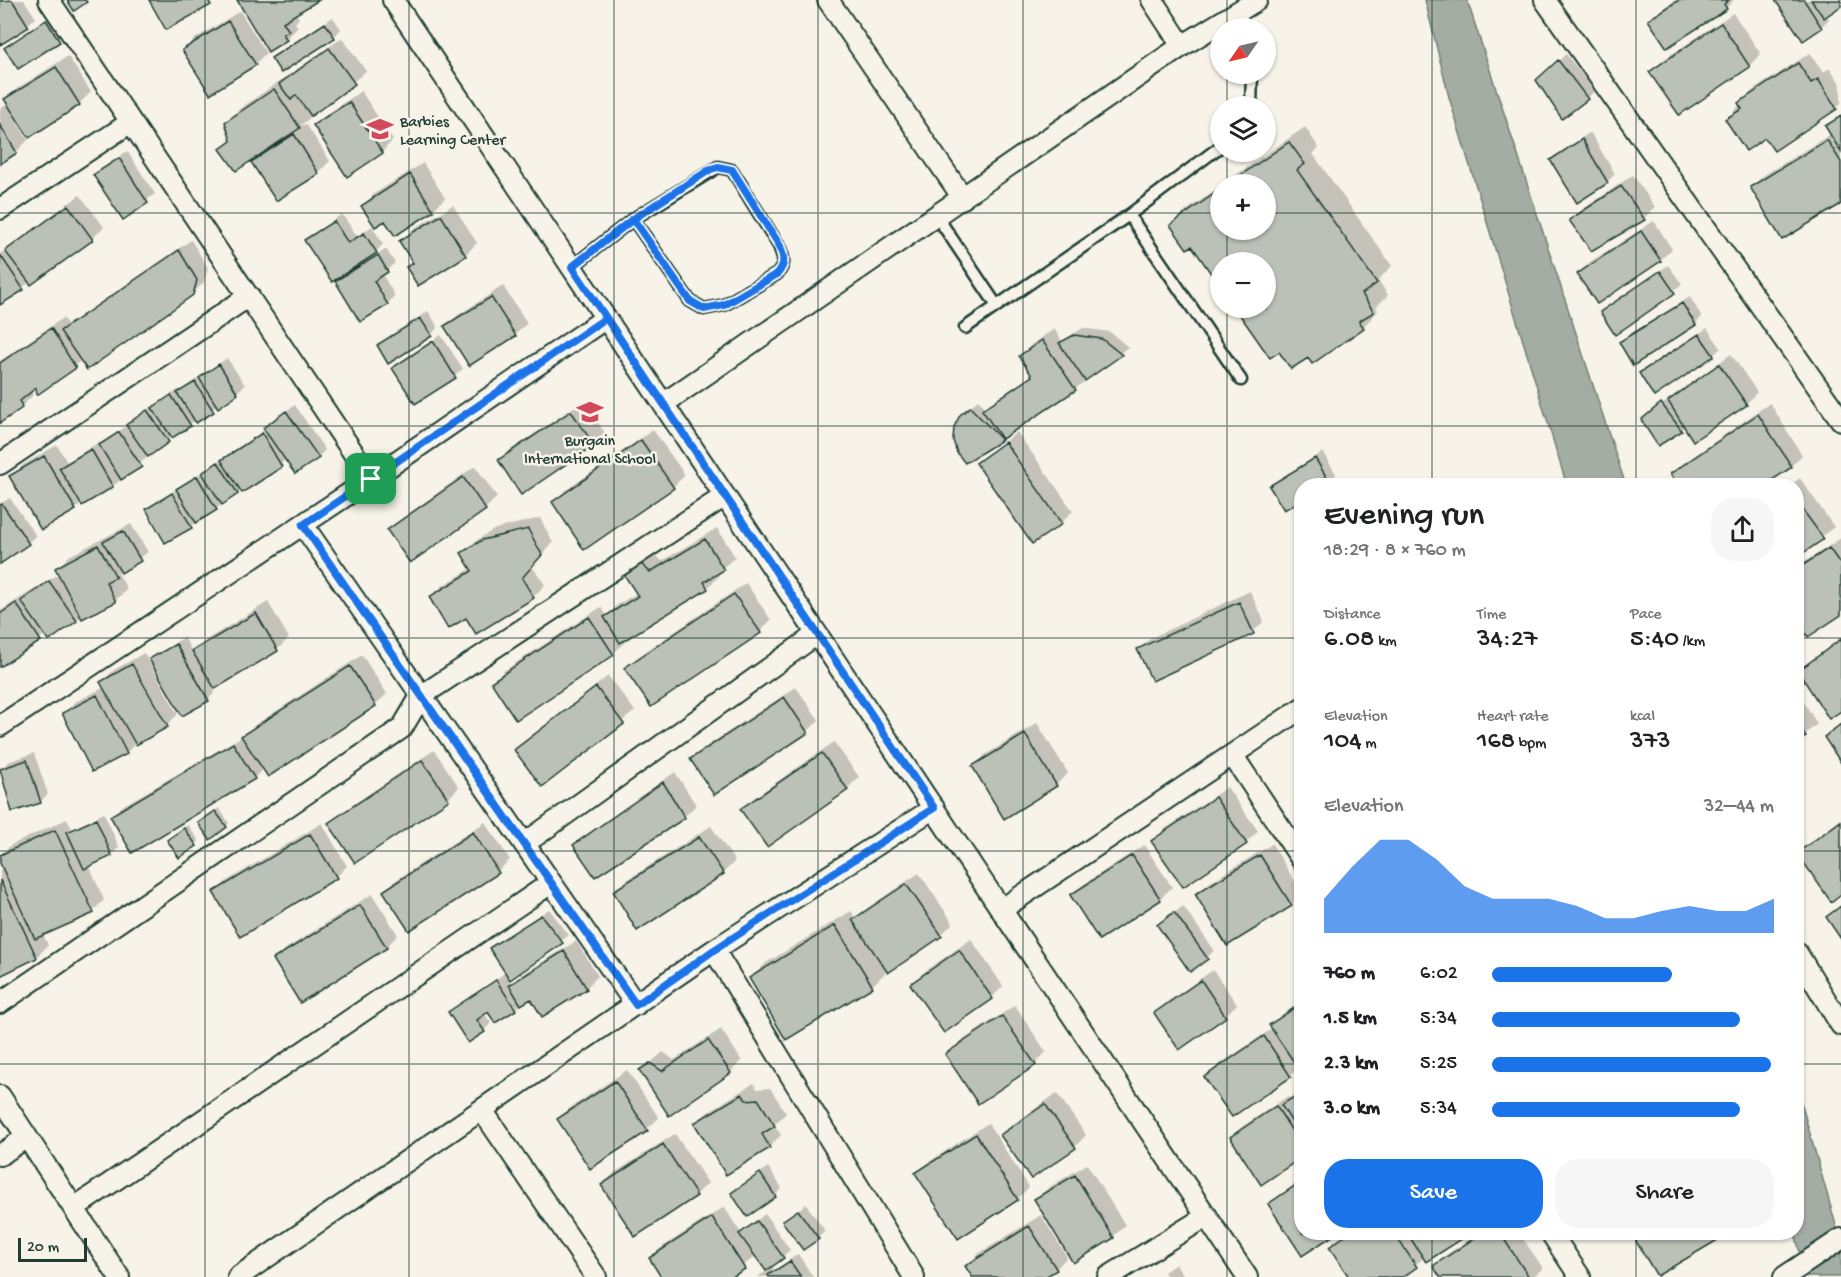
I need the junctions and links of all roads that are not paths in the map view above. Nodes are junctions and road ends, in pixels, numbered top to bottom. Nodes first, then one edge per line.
1 (49, 0) edge
2 (393, 0) edge
3 (828, 0) edge
4 (1152, 0) edge
5 (1257, 0) edge
6 (1545, 0) edge
7 (1236, 18) edge
8 (1210, 33) edge
9 (1182, 46) junction
10 (131, 122) junction
11 (1210, 154) edge
12 (963, 198) junction
13 (0, 209) edge
14 (936, 215) junction
15 (1129, 215) junction
16 (633, 219) junction
17 (572, 267) junction
18 (249, 296) junction
19 (997, 306) junction
20 (606, 318) junction
21 (965, 328) dead end
22 (1241, 380) dead end
23 (663, 404) junction
24 (1841, 420) edge
25 (0, 464) edge
26 (371, 479) junction
27 (725, 496) junction
28 (303, 525) junction
29 (817, 634) junction
30 (421, 696) junction
31 (1294, 714) edge
32 (0, 726) edge
33 (1233, 756) junction
34 (934, 808) junction
35 (524, 844) junction
36 (1294, 848) edge
37 (551, 883) junction
38 (1002, 909) junction
39 (714, 950) junction
40 (1804, 964) edge
41 (0, 1002) edge
42 (636, 1005) junction
43 (1841, 1025) edge
44 (0, 1096) edge
45 (482, 1110) junction
46 (27, 1137) junction
47 (0, 1155) edge
48 (74, 1208) junction
49 (1207, 1216) junction
50 (1841, 1239) edge
51 (1556, 1240) edge
52 (1791, 1272) edge
53 (251, 1274) edge
54 (119, 1277) edge
55 (596, 1277) edge
56 (914, 1277) edge
57 (1108, 1277) edge
58 (1247, 1277) edge
59 (1581, 1277) edge

1 - 10 street
2 - 17 street
3 - 12 street
4 - 9 street
5 - 7 street
6 - 24 street
8 - 9 street
9 - 12 street
10 - 13 street
10 - 18 street
11 - 15 lane
12 - 14 street
14 - 19 lane
14 - 23 street
15 - 19 lane
15 - 22 lane
16 - 16 lane
16 - 17 lane
17 - 20 street
18 - 25 street
18 - 26 street
19 - 21 lane
20 - 23 street
20 - 26 street
23 - 27 street
26 - 28 street
27 - 29 street
27 - 30 street
28 - 30 street
28 - 32 street
29 - 34 street
29 - 35 street
30 - 35 street
30 - 41 street
31 - 33 street
33 - 36 street
33 - 38 street
34 - 38 street
34 - 39 street
35 - 37 street
37 - 42 street
37 - 48 street
38 - 49 street
39 - 42 street
39 - 56 street
40 - 43 street
42 - 45 street
44 - 46 street
45 - 53 street
45 - 55 street
46 - 47 street
46 - 48 street
48 - 54 street
49 - 57 street
49 - 58 street
50 - 52 street
51 - 59 street

